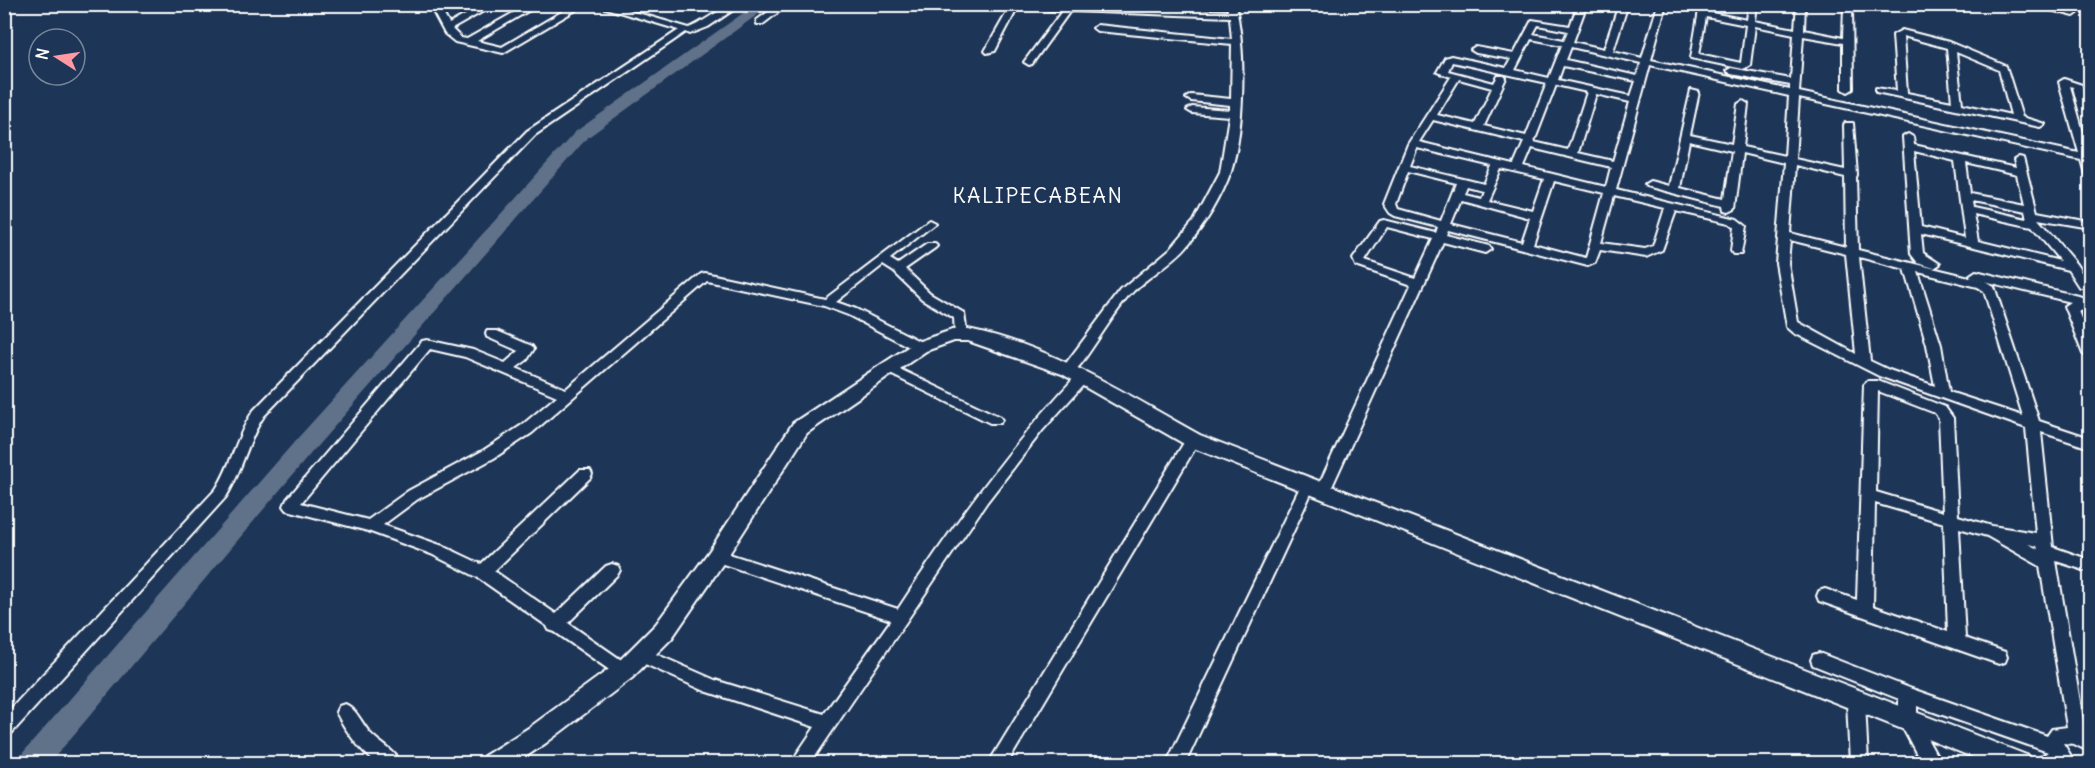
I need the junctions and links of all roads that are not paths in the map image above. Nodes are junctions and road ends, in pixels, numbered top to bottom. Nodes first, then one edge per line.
1 (447, 4) edge
2 (492, 4) edge
3 (536, 4) edge
4 (582, 4) edge
5 (596, 4) edge
6 (738, 4) edge
7 (785, 4) edge
8 (1010, 4) edge
9 (1583, 4) edge
10 (1624, 4) edge
11 (1662, 4) edge
12 (1753, 4) edge
13 (1801, 4) edge
14 (1848, 4) edge
15 (2031, 4) edge
16 (1015, 5) edge
17 (434, 8) edge
18 (1094, 8) edge
19 (1109, 8) edge
20 (1169, 9) edge
21 (1233, 9) edge
22 (1703, 9) edge
23 (1067, 10) junction
24 (1155, 13) junction
25 (2074, 13) dead end
26 (760, 22) dead end
27 (1750, 23) junction
28 (448, 28) junction
29 (1097, 28) dead end
30 (1159, 28) dead end
31 (1573, 29) junction
32 (685, 30) junction
33 (1798, 32) junction
34 (1527, 35) junction
35 (1848, 41) junction
36 (1236, 42) junction
37 (467, 43) junction
38 (1567, 46) junction
39 (1951, 46) junction
40 (1476, 50) dead end
41 (990, 51) dead end
42 (1607, 54) junction
43 (1516, 57) junction
44 (1645, 61) junction
45 (1676, 61) dead end
46 (1029, 62) dead end
47 (1560, 62) junction
48 (1507, 71) junction
49 (1676, 74) dead end
50 (1456, 76) junction
51 (1641, 80) junction
52 (1553, 81) junction
53 (1496, 86) junction
54 (1848, 88) dead end
55 (1593, 90) junction
56 (1879, 90) dead end
57 (1694, 92) dead end
58 (1794, 92) junction
59 (1902, 96) junction
60 (1191, 98) dead end
61 (1635, 100) junction
62 (1743, 104) dead end
63 (1955, 107) junction
64 (1234, 108) junction
65 (1192, 110) dead end
66 (1432, 117) junction
67 (2017, 119) junction
68 (2040, 124) dead end
69 (1849, 125) dead end
70 (1478, 128) junction
71 (1949, 131) junction
72 (2091, 133) edge
73 (1964, 134) junction
74 (1686, 137) junction
75 (1529, 142) junction
76 (1413, 144) junction
77 (1737, 149) junction
78 (1572, 154) junction
79 (1960, 159) junction
80 (1790, 160) junction
81 (2019, 160) dead end
82 (2089, 164) edge
83 (1498, 165) junction
84 (1617, 165) junction
85 (1403, 167) junction
86 (1518, 170) junction
87 (2022, 173) junction
88 (1852, 175) junction
89 (1550, 177) junction
90 (1462, 182) junction
91 (1650, 184) dead end
92 (1488, 188) junction
93 (1674, 190) junction
94 (1609, 192) junction
95 (1457, 195) junction
96 (1966, 195) junction
97 (1482, 202) junction
98 (1671, 207) junction
99 (1968, 209) junction
100 (1537, 216) junction
101 (2032, 217) junction
102 (929, 223) dead end
103 (2091, 225) edge
104 (1914, 229) junction
105 (2091, 231) edge
106 (1442, 232) junction
107 (1786, 236) junction
108 (2047, 236) junction
109 (1972, 243) junction
110 (932, 246) dead end
111 (1594, 246) junction
112 (1526, 247) junction
113 (1485, 249) dead end
114 (1737, 251) dead end
115 (1852, 251) junction
116 (883, 260) junction
117 (2049, 261) junction
118 (1910, 265) junction
119 (2072, 267) junction
120 (898, 269) junction
121 (1418, 283) junction
122 (2083, 284) dead end
123 (827, 303) junction
124 (2091, 303) edge
125 (2091, 309) edge
126 (492, 334) dead end
127 (961, 335) junction
128 (920, 347) junction
129 (2091, 354) edge
130 (1864, 364) junction
131 (889, 368) junction
132 (506, 369) junction
133 (1074, 375) junction
134 (566, 394) junction
135 (1943, 394) junction
136 (995, 420) dead end
137 (2034, 432) junction
138 (1193, 440) junction
139 (2091, 443) edge
140 (585, 474) dead end
141 (1315, 488) junction
142 (1867, 495) junction
143 (1951, 520) junction
144 (370, 526) junction
145 (1992, 532) junction
146 (2047, 552) junction
147 (717, 556) junction
148 (2091, 566) edge
149 (612, 570) dead end
150 (483, 572) junction
151 (1825, 596) dead end
152 (1865, 610) junction
153 (902, 617) junction
154 (555, 625) junction
155 (1957, 642) junction
156 (642, 655) junction
157 (1999, 657) dead end
158 (1819, 660) dead end
159 (624, 671) junction
160 (1908, 695) junction
161 (1856, 701) junction
162 (345, 712) dead end
163 (1908, 721) junction
164 (829, 723) junction
165 (4, 729) edge
166 (2084, 740) edge
167 (1991, 758) edge
168 (2056, 758) edge
169 (393, 764) edge
170 (493, 764) edge
171 (799, 764) edge
172 (997, 764) edge
173 (1175, 764) edge
174 (1859, 764) edge
175 (1932, 764) edge
176 (2020, 764) edge

1 - 17 street
2 - 28 street
3 - 37 street
4 - 37 street
5 - 32 street
6 - 32 street
7 - 26 street
8 - 16 street
9 - 31 street
10 - 42 street
11 - 44 street
12 - 27 street
13 - 33 street
14 - 35 street
15 - 25 street
16 - 23 street
16 - 41 street
17 - 28 street
18 - 19 street
18 - 23 street
19 - 24 street
20 - 21 street
20 - 24 street
21 - 36 street
22 - 27 street
22 - 27 street
23 - 46 street
24 - 30 street
27 - 33 street
28 - 37 street
29 - 36 street
31 - 34 street
31 - 38 street
32 - 165 street
33 - 35 street
33 - 58 street
34 - 38 street
34 - 43 street
35 - 54 street
36 - 64 street
38 - 42 street
38 - 47 street
39 - 59 street
39 - 63 street
39 - 67 street
40 - 43 street
42 - 44 street
43 - 48 street
44 - 51 street
44 - 58 street
45 - 58 street
47 - 51 street
47 - 52 street
48 - 50 street
48 - 52 street
48 - 53 street
49 - 58 street
50 - 53 street
50 - 66 street
51 - 61 street
52 - 55 street
52 - 75 street
53 - 70 street
55 - 61 street
55 - 78 street
56 - 59 street
57 - 74 street
58 - 71 street
58 - 80 street
59 - 63 street
60 - 64 street
61 - 84 street
62 - 77 street
63 - 67 street
63 - 71 street
63 - 73 street
64 - 65 street
64 - 133 street
66 - 70 street
66 - 76 street
67 - 68 street
69 - 88 street
70 - 75 street
71 - 73 street
72 - 82 street
73 - 82 street
74 - 77 street
74 - 93 street
75 - 78 street
75 - 86 street
76 - 83 street
76 - 85 street
77 - 80 street
77 - 93 street
78 - 84 street
79 - 87 street
79 - 96 street
79 - 104 street
80 - 88 street
80 - 107 street
81 - 87 street
83 - 86 street
83 - 92 street
84 - 94 street
85 - 90 street
85 - 106 street
86 - 89 street
87 - 101 street
88 - 115 street
89 - 94 street
89 - 100 street
90 - 92 street
90 - 95 street
91 - 93 street
92 - 97 street
94 - 98 street
94 - 111 street
95 - 97 street
95 - 106 street
96 - 99 street
96 - 101 street
97 - 100 street
98 - 111 street
98 - 114 street
99 - 101 street
99 - 109 street
100 - 112 street
101 - 103 street
101 - 105 street
101 - 108 street
102 - 116 street
104 - 109 street
104 - 124 street
106 - 112 street
106 - 113 street
106 - 121 street
106 - 121 street
107 - 115 street
107 - 130 street
108 - 117 street
108 - 119 street
109 - 117 street
110 - 120 street
111 - 112 street
115 - 118 street
115 - 130 street
116 - 120 street
116 - 123 street
117 - 119 street
118 - 135 street
118 - 137 street
119 - 122 street
120 - 127 street
121 - 141 street
123 - 128 street
123 - 134 street
125 - 129 street
126 - 132 street
127 - 128 street
127 - 133 street
128 - 131 street
130 - 135 street
131 - 136 street
131 - 147 street
132 - 134 street
132 - 144 street
133 - 138 street
133 - 153 street
134 - 144 street
135 - 137 street
137 - 139 street
137 - 146 street
138 - 141 street
138 - 172 street
140 - 150 street
141 - 161 street
141 - 173 street
142 - 143 street
142 - 143 street
142 - 152 street
143 - 145 street
143 - 155 street
144 - 150 street
145 - 146 street
145 - 146 street
146 - 148 street
146 - 166 street
147 - 153 street
147 - 156 street
149 - 154 street
150 - 154 street
151 - 152 street
152 - 155 street
153 - 164 street
154 - 159 street
155 - 157 street
156 - 159 street
156 - 164 street
158 - 160 street
159 - 170 street
160 - 163 street
160 - 168 street
161 - 163 street
161 - 174 street
162 - 169 street
163 - 167 street
163 - 175 street
164 - 171 street
166 - 168 street
167 - 176 street

